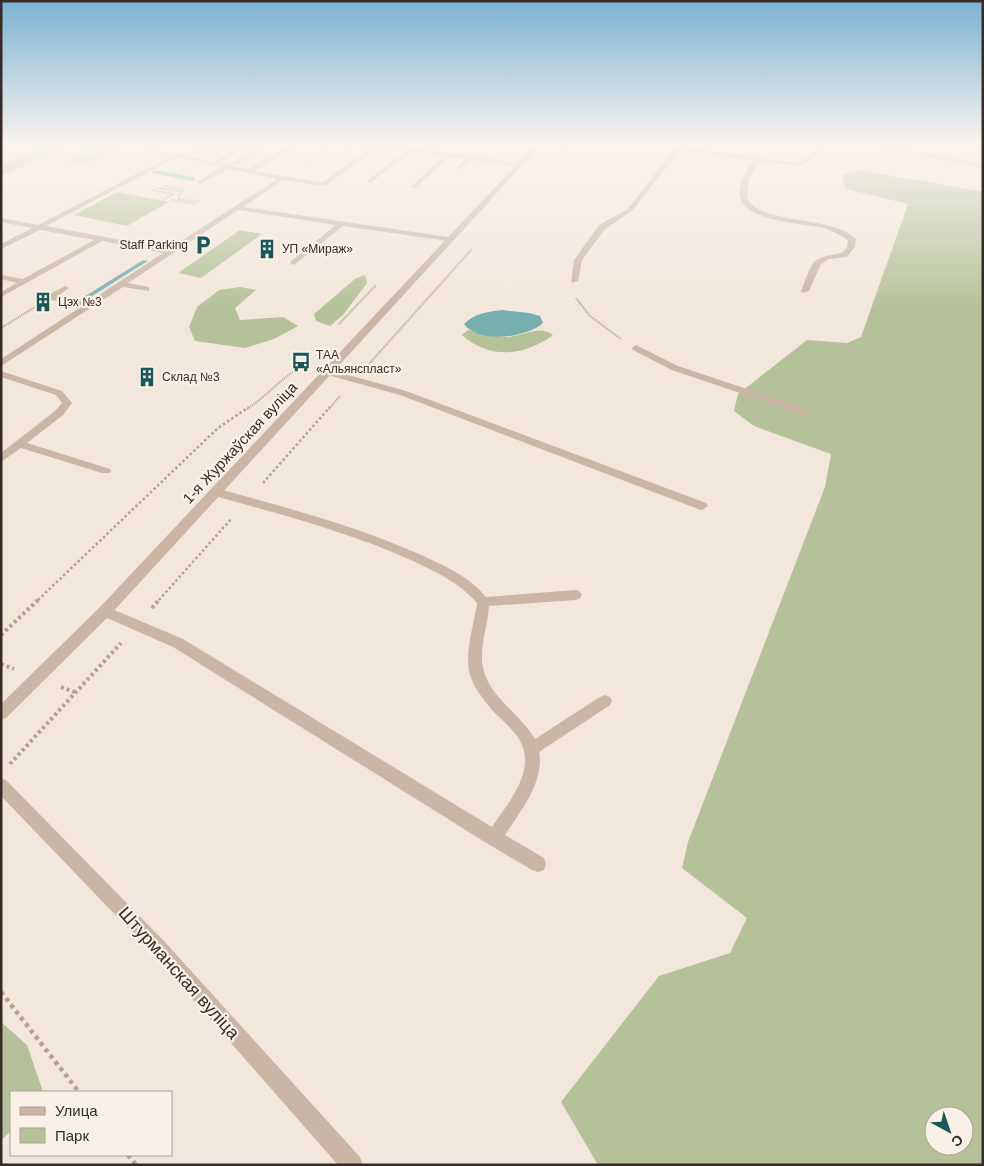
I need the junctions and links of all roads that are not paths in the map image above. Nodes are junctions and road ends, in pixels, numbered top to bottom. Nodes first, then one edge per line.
1 (92, 199) edge
2 (246, 199) edge
3 (485, 199) edge
4 (638, 199) edge
5 (744, 199) edge
6 (235, 206) junction
7 (1, 220) edge
8 (342, 223) junction
9 (40, 227) junction
10 (101, 239) junction
11 (448, 239) junction
12 (1, 246) edge
13 (170, 252) junction
14 (294, 263) dead end
15 (1, 277) edge
16 (574, 281) road end
17 (25, 282) junction
18 (122, 284) junction
19 (65, 288) dead end
20 (146, 289) dead end
21 (805, 291) dead end
22 (1, 295) edge
23 (88, 306) junction
24 (33, 342) junction
25 (46, 345) dead end
26 (636, 348) road end
27 (1, 363) edge
28 (327, 372) junction
29 (1, 374) edge
30 (806, 412) dead end
31 (19, 444) junction
32 (1, 459) edge
33 (106, 471) dead end
34 (215, 492) junction
35 (702, 506) dead end
36 (576, 595) dead end
37 (483, 602) junction
38 (104, 611) junction
39 (605, 701) dead end
40 (1, 714) edge
41 (532, 749) junction
42 (1, 785) edge
43 (494, 838) junction
44 (538, 864) dead end
45 (352, 1165) edge

1 - 9 street
2 - 6 street
3 - 11 street, 1-я Журжаўская вуліца
4 - 16 street
5 - 21 street
6 - 8 street
6 - 13 street
7 - 9 street
8 - 11 street
8 - 14 street
9 - 10 street
9 - 12 street
10 - 13 street
10 - 17 street
11 - 28 street, 1-я Журжаўская вуліца
13 - 18 street
15 - 17 street
17 - 22 street
18 - 20 street
18 - 23 street
19 - 23 street
23 - 24 street
24 - 25 street
24 - 27 street
26 - 30 street
28 - 34 street, 1-я Журжаўская вуліца
28 - 35 street
29 - 31 street
31 - 32 street
31 - 33 street
34 - 37 street
34 - 38 street, 1-я Журжаўская вуліца
36 - 37 street
37 - 41 street
38 - 40 street, 1-я Журжаўская вуліца
38 - 43 street
39 - 41 street
41 - 43 street
42 - 45 street, Штурманская вуліца
43 - 44 street

